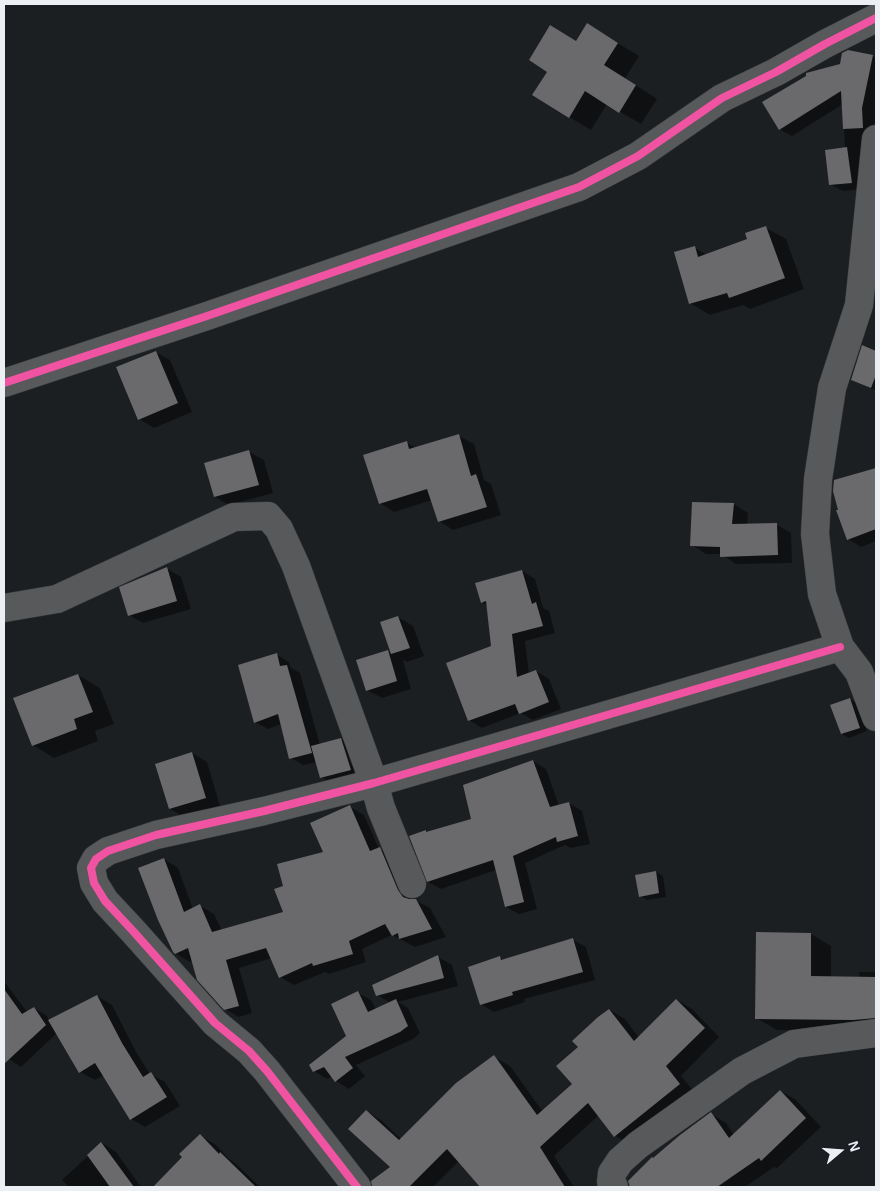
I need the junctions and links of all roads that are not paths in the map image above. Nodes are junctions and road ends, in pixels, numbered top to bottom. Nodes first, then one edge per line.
1 (876, 18) edge
2 (876, 139) edge
3 (4, 383) edge
4 (4, 608) edge
5 (840, 647) junction
6 (876, 717) edge
7 (374, 784) junction
8 (412, 884) dead end
9 (876, 1033) edge
10 (357, 1187) edge
11 (614, 1187) edge

1 - 3 street
2 - 5 street
4 - 7 street
5 - 6 street
5 - 7 street
7 - 8 street
7 - 10 street
9 - 11 street

